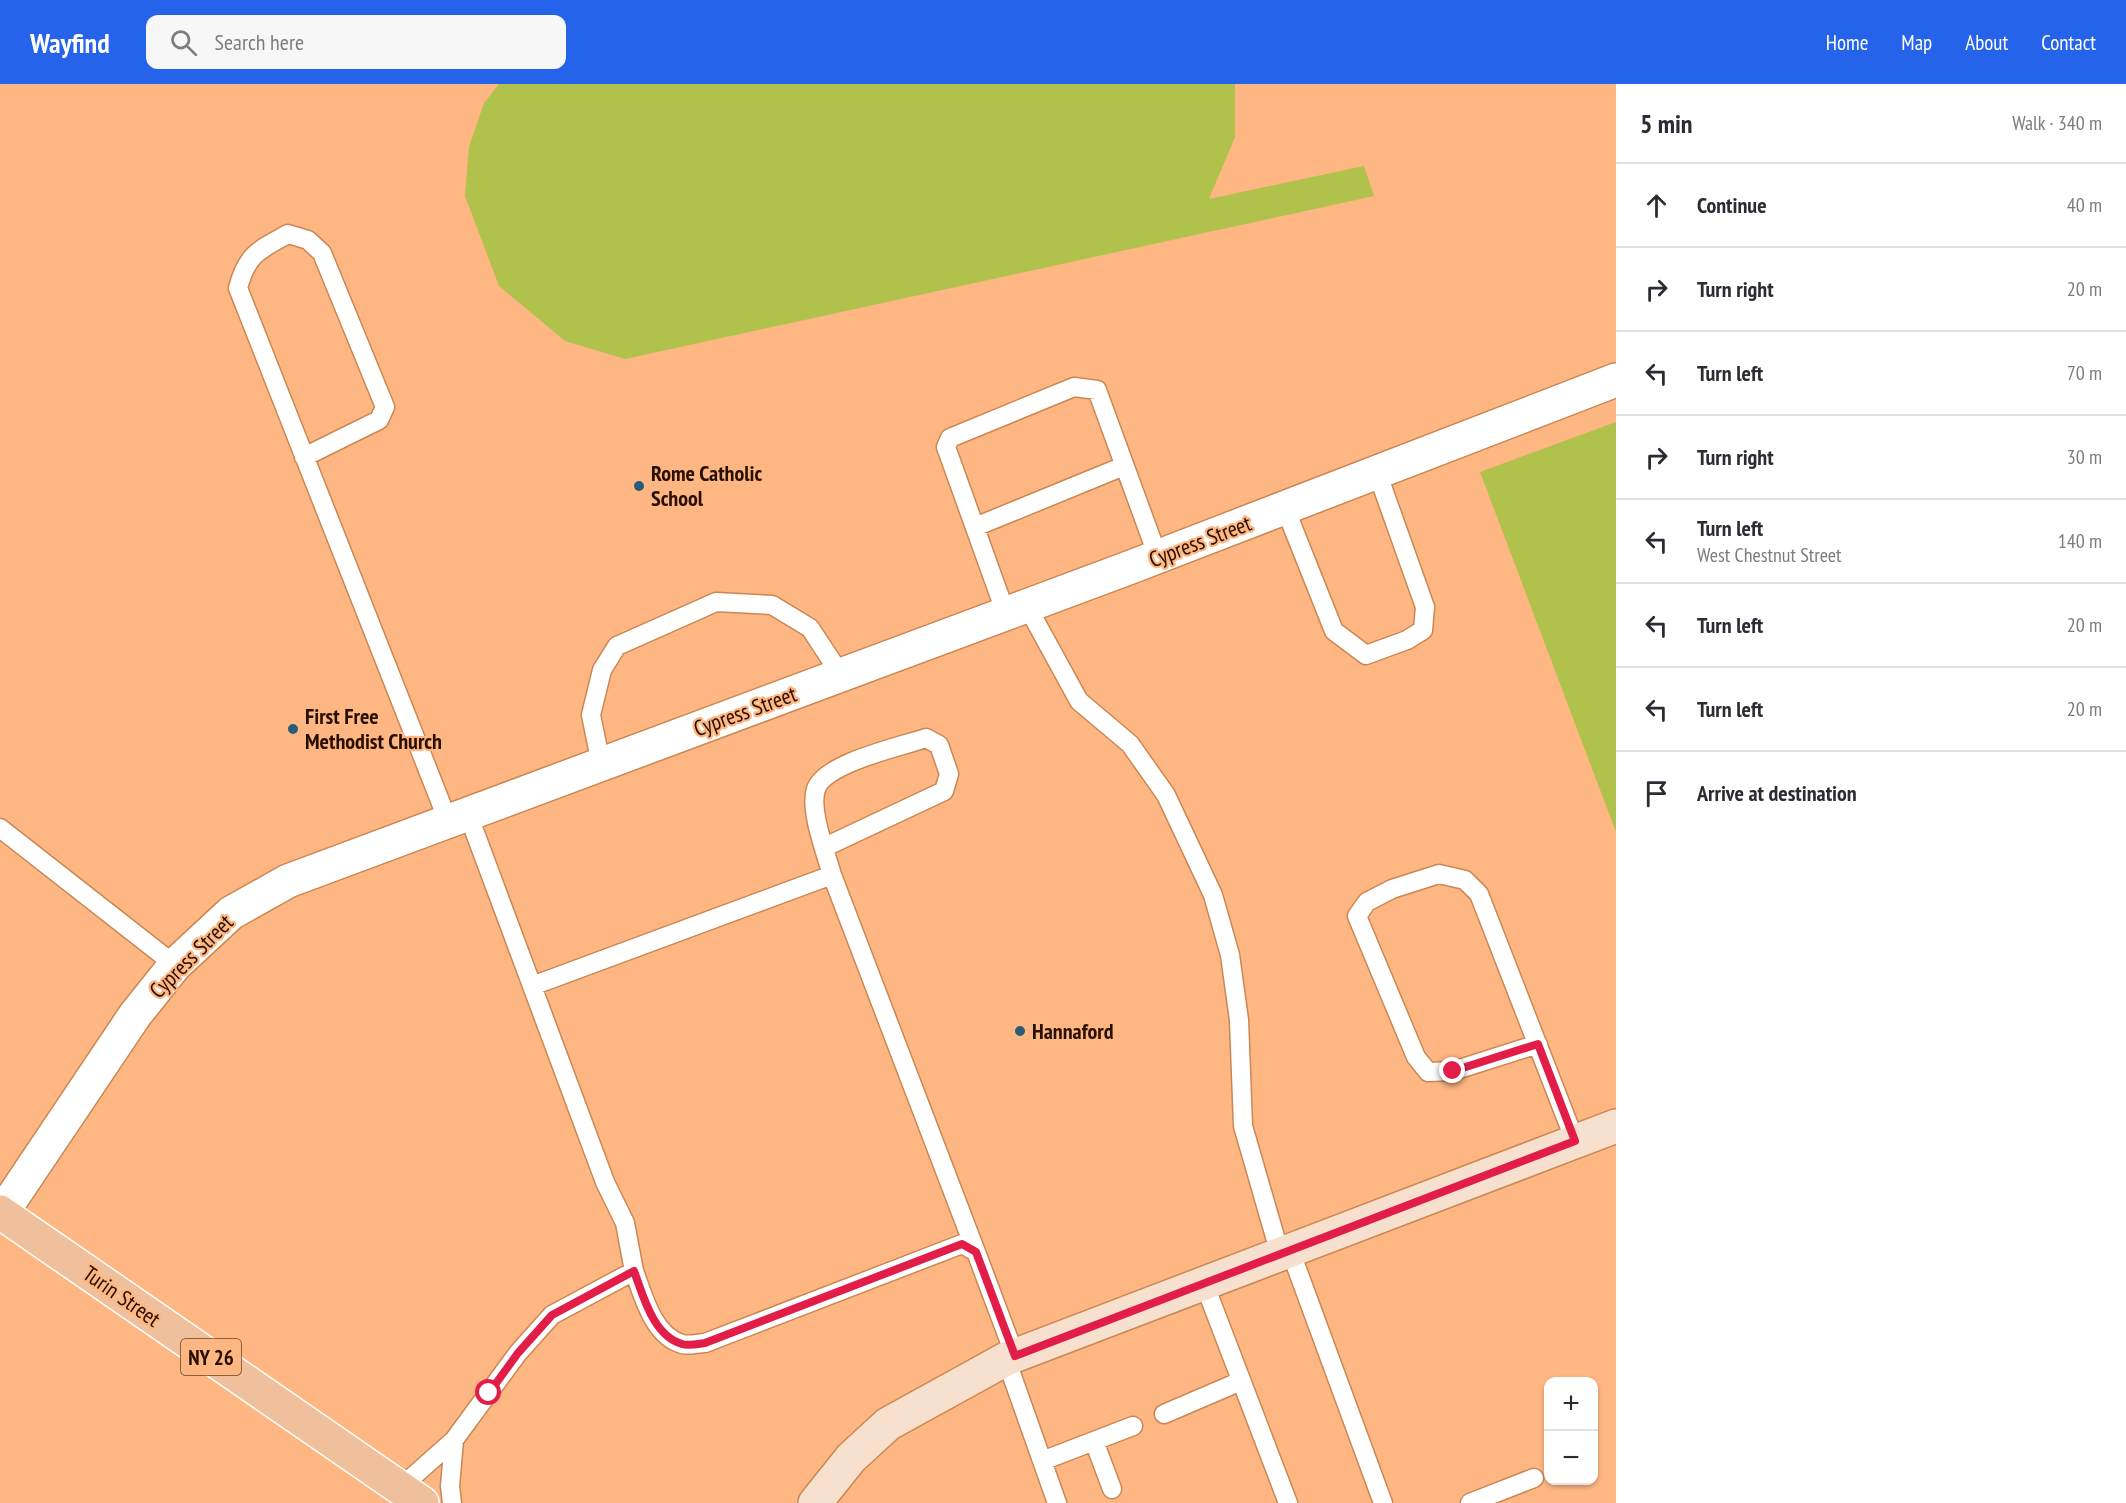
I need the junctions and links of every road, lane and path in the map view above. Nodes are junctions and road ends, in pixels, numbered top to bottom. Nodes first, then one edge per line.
1 (1616, 380) edge
2 (304, 457) junction
3 (1124, 466) junction
4 (1377, 472) junction
5 (1285, 508) junction
6 (975, 527) junction
7 (1158, 557) junction
8 (1017, 610) junction
9 (841, 675) junction
10 (601, 764) junction
11 (458, 817) junction
12 (0, 828) edge
13 (825, 847) junction
14 (832, 875) junction
15 (175, 965) junction
16 (532, 986) junction
17 (1538, 1044) junction
18 (1616, 1126) edge
19 (1575, 1141) junction
20 (1, 1212) edge
21 (976, 1252) junction
22 (1285, 1252) junction
23 (634, 1271) junction
24 (1204, 1283) junction
25 (1010, 1358) junction
26 (1241, 1382) junction
27 (1164, 1414) dead end
28 (1133, 1426) dead end
29 (454, 1440) junction
30 (1094, 1441) junction
31 (1042, 1461) junction
32 (1534, 1478) dead end
33 (1112, 1489) dead end
34 (411, 1496) edge
35 (823, 1501) edge
36 (452, 1503) edge
37 (1057, 1503) edge
38 (1288, 1503) edge
39 (1383, 1503) edge
40 (1470, 1503) edge

1 - 4 street, Cypress Street
2 - 2 lane
2 - 11 lane
3 - 6 lane
3 - 6 lane
3 - 7 lane
4 - 5 street, Cypress Street
4 - 5 lane
5 - 7 street, Cypress Street
6 - 8 lane
7 - 8 street, Cypress Street
8 - 9 street, Cypress Street
8 - 22 lane
9 - 10 street, Cypress Street
9 - 10 lane
10 - 11 street, Cypress Street
11 - 15 street, Cypress Street
11 - 16 lane
12 - 15 lane
13 - 13 lane
13 - 14 lane
14 - 16 lane
14 - 21 lane
15 - 20 street, Cypress Street
16 - 23 lane
17 - 17 lane
17 - 19 lane
18 - 19 street
19 - 22 street
20 - 34 main road, Turin Street / NY 26
21 - 23 lane
21 - 25 lane
22 - 24 street
22 - 39 lane
23 - 29 lane
24 - 25 street
24 - 26 lane
25 - 31 lane
25 - 35 street
26 - 27 lane
26 - 38 lane
28 - 30 lane
29 - 34 lane
29 - 36 lane
30 - 31 lane
30 - 33 lane
31 - 37 lane
32 - 40 lane

